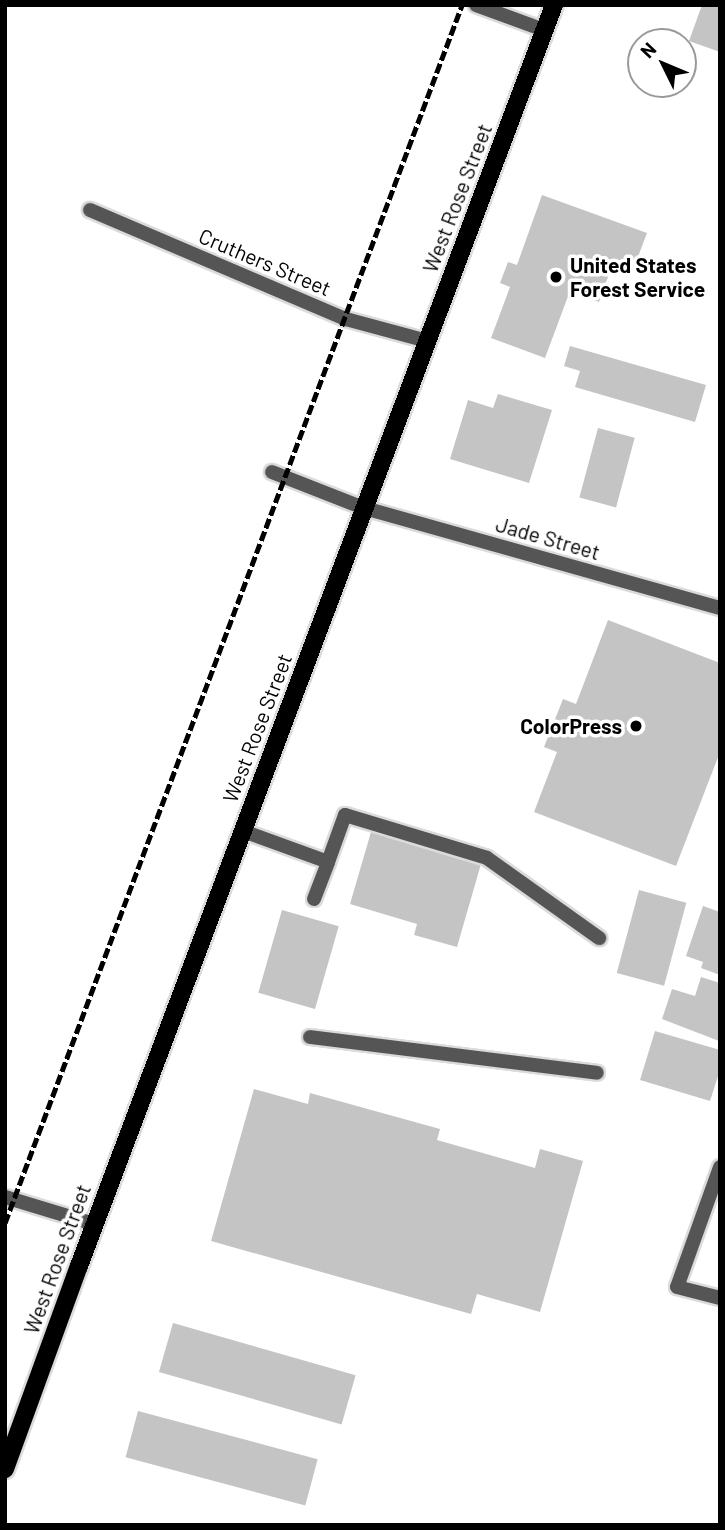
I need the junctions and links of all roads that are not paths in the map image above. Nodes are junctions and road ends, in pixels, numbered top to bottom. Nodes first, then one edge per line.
1 (476, 5) edge
2 (554, 5) edge
3 (544, 30) junction
4 (90, 211) dead end
5 (427, 341) junction
6 (272, 472) dead end
7 (364, 508) junction
8 (720, 608) edge
9 (243, 831) junction
10 (328, 862) junction
11 (314, 899) dead end
12 (599, 938) dead end
13 (310, 1037) dead end
14 (597, 1073) dead end
15 (720, 1167) edge
16 (5, 1197) edge
17 (94, 1224) junction
18 (720, 1298) edge
19 (5, 1469) edge

1 - 3 street
2 - 3 main road, West Rose Street
3 - 5 main road, West Rose Street
4 - 5 street, Cruthers Street
5 - 7 main road, West Rose Street
6 - 7 street, Jade Street
7 - 8 street, Jade Street
7 - 9 main road, West Rose Street
9 - 10 street
9 - 17 main road, West Rose Street
10 - 11 street
10 - 12 street
13 - 14 street
15 - 18 street
16 - 17 street
17 - 19 main road, West Rose Street

